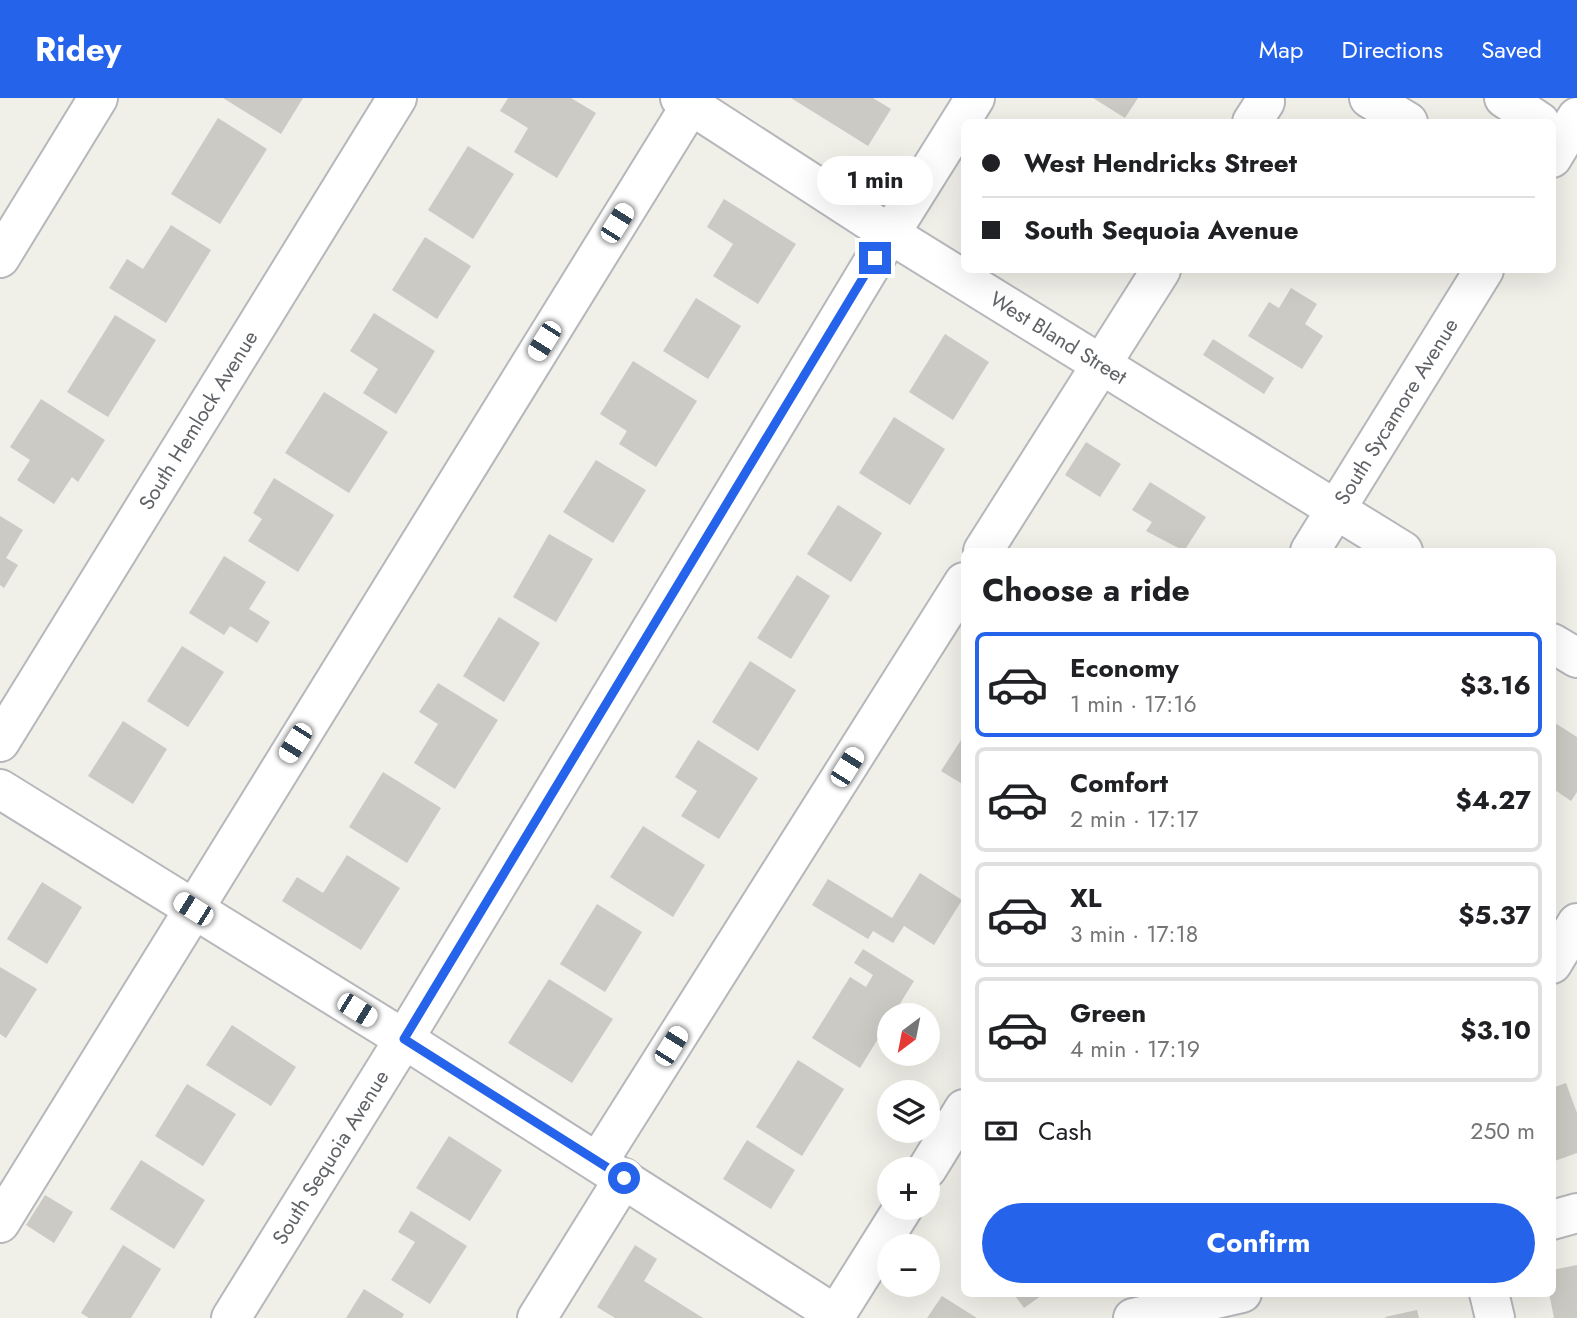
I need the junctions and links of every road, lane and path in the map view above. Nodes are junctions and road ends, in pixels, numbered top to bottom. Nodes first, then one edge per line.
1 (98, 98) edge
2 (397, 98) edge
3 (975, 98) edge
4 (1369, 98) edge
5 (1504, 98) edge
6 (688, 100) edge
7 (962, 119) edge
8 (1403, 119) edge
9 (1536, 119) edge
10 (961, 120) edge
11 (890, 234) junction
12 (0, 258) edge
13 (1159, 273) edge
14 (1482, 273) edge
15 (1101, 365) junction
16 (1335, 510) junction
17 (985, 548) edge
18 (1312, 548) edge
19 (1398, 548) edge
20 (961, 587) edge
21 (1556, 645) edge
22 (1577, 658) edge
23 (0, 742) edge
24 (0, 789) edge
25 (193, 909) junction
26 (1577, 923) edge
27 (1556, 957) edge
28 (404, 1039) junction
29 (961, 1113) edge
30 (934, 1157) edge
31 (611, 1170) junction
32 (1577, 1213) edge
33 (1556, 1219) edge
34 (895, 1220) edge
35 (0, 1223) edge
36 (1225, 1297) edge
37 (1490, 1297) edge
38 (835, 1316) edge
39 (231, 1318) edge
40 (537, 1318) edge
41 (1133, 1318) edge
42 (1495, 1318) edge

1 - 12 street
2 - 23 street, South Hemlock Avenue
3 - 7 street, South Sequoia Avenue
4 - 8 street
5 - 9 street
6 - 11 street, West Bland Street
6 - 25 street
10 - 11 street, South Sequoia Avenue
11 - 15 street, West Bland Street
11 - 28 street, South Sequoia Avenue
13 - 15 street
14 - 16 street, South Sycamore Avenue
15 - 16 street, West Bland Street
15 - 17 street
16 - 18 street, South Sycamore Avenue
16 - 19 street, West Bland Street
20 - 31 street
21 - 22 street
24 - 25 street
25 - 28 street
25 - 35 street
26 - 27 street
28 - 31 street
28 - 39 street, South Sequoia Avenue
29 - 30 street
31 - 38 street
31 - 40 street
32 - 33 street
34 - 38 street
36 - 41 street
37 - 42 street

